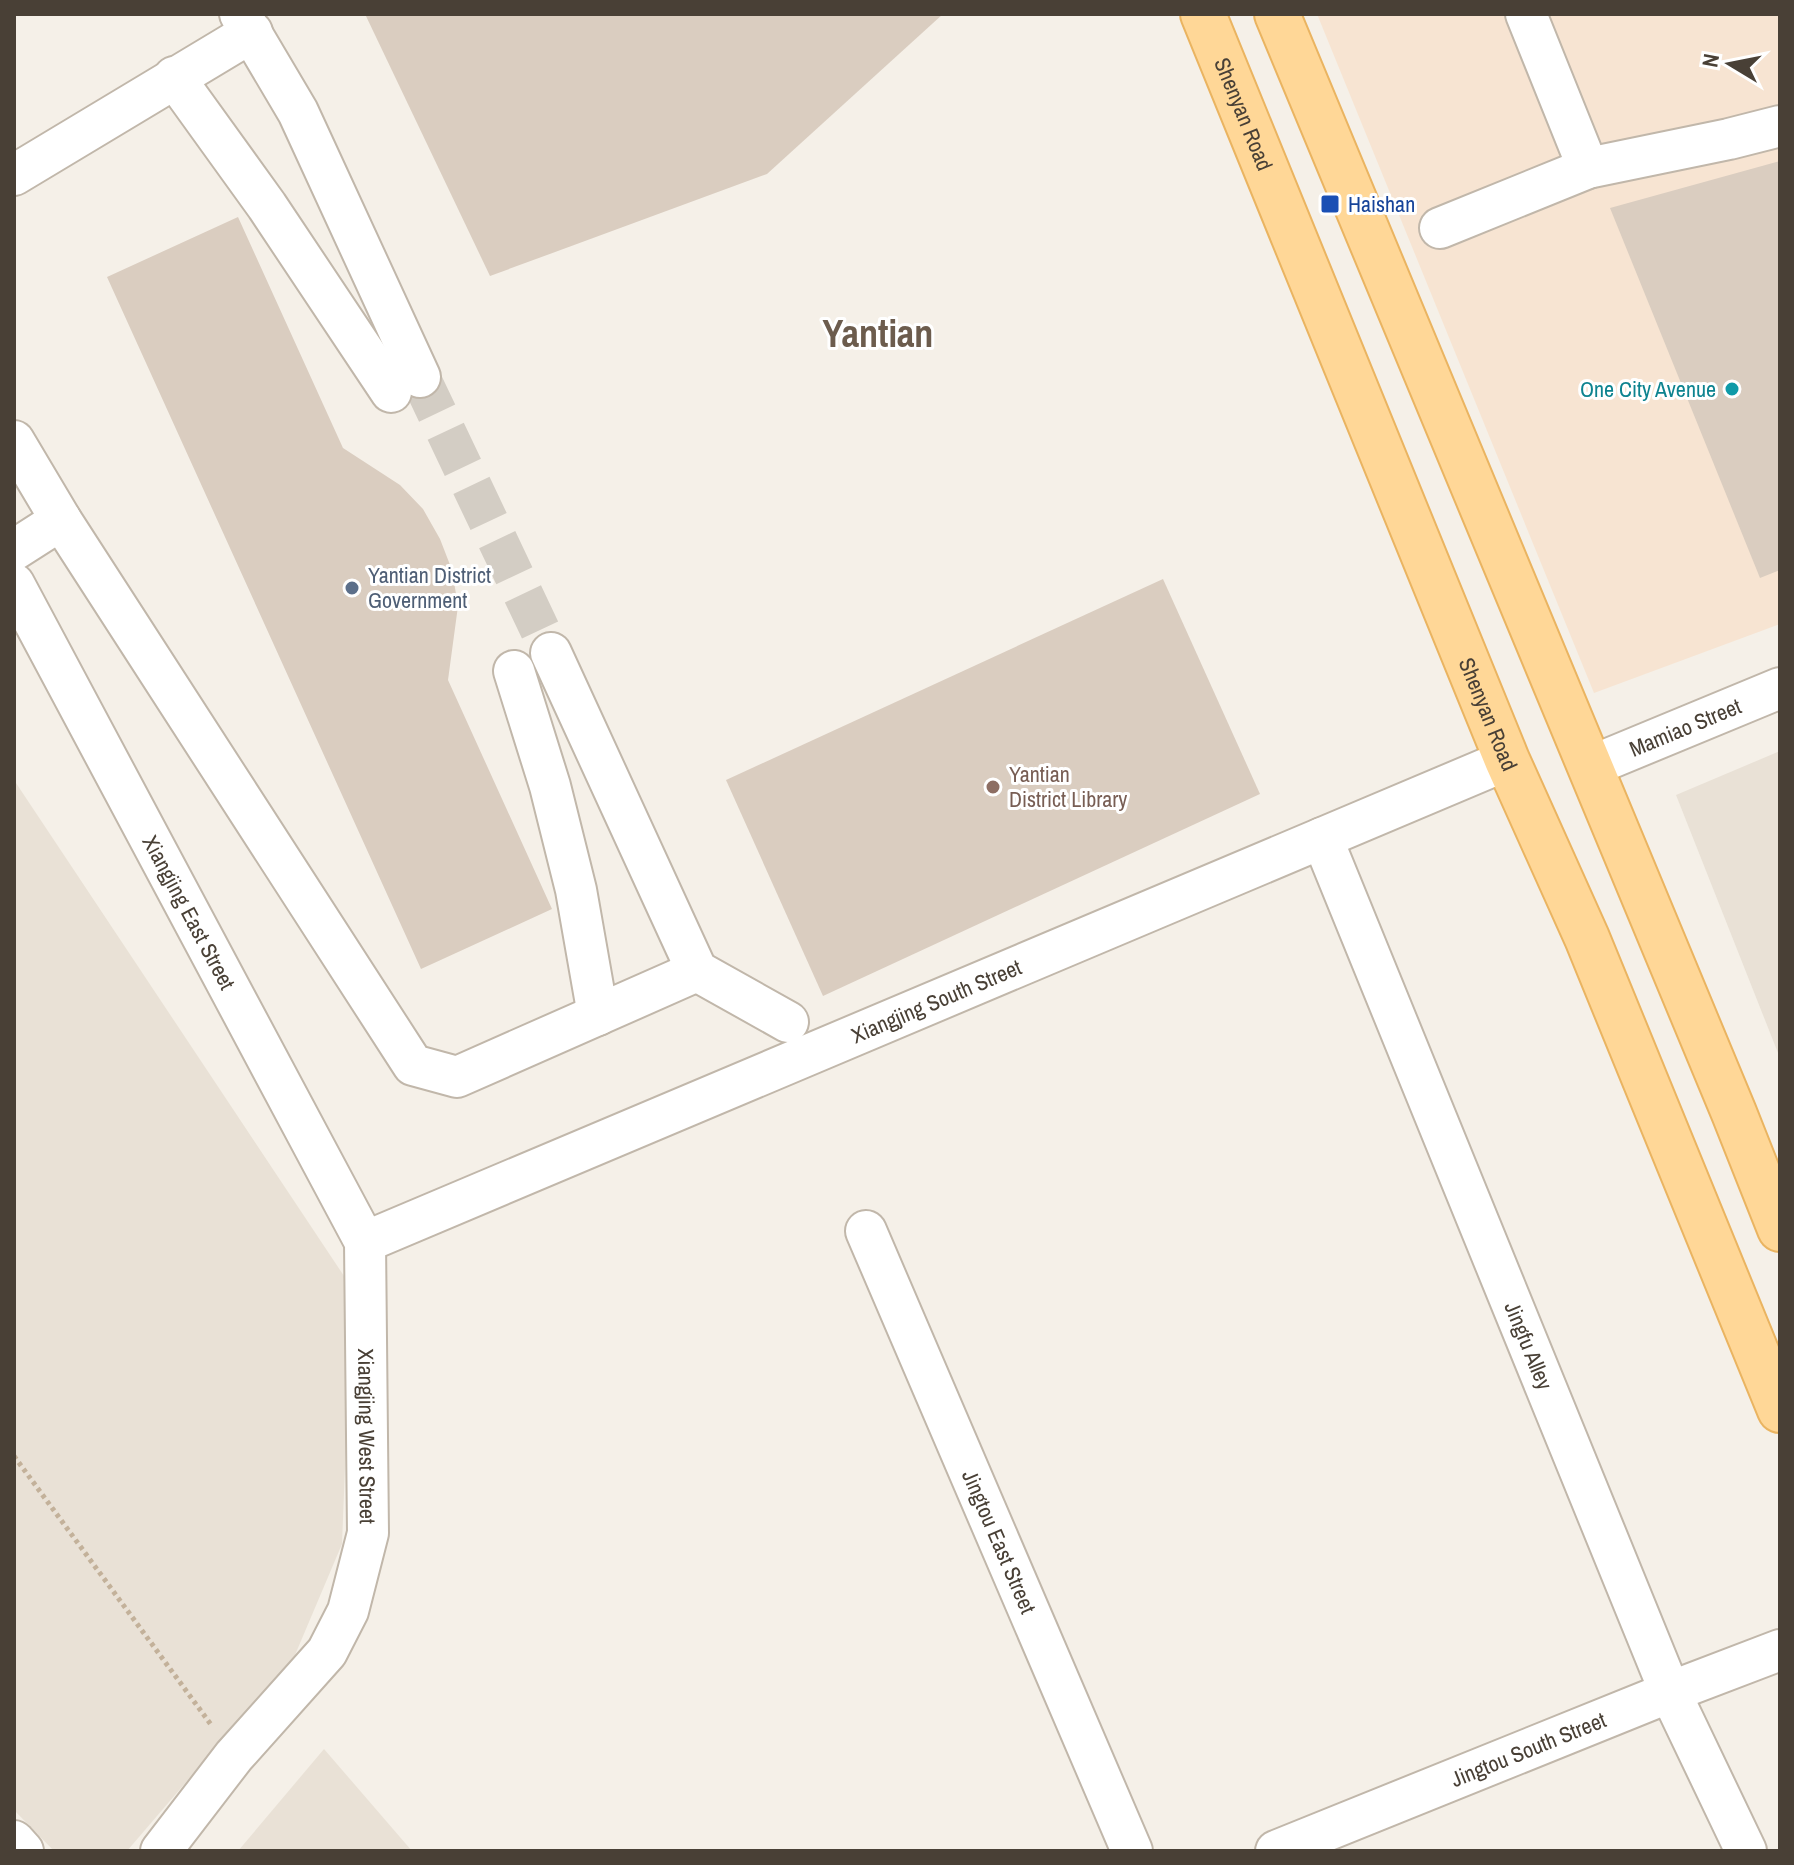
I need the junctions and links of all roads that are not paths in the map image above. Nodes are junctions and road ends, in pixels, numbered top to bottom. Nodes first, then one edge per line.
1 (1203, 14) edge
2 (1277, 14) edge
3 (1526, 14) edge
4 (246, 23) edge
5 (174, 77) junction
6 (1780, 126) edge
7 (1588, 168) junction
8 (14, 175) edge
9 (1440, 228) dead end
10 (14, 441) edge
11 (61, 520) junction
12 (14, 550) edge
13 (14, 584) edge
14 (551, 653) tunnel mouth
15 (514, 671) tunnel mouth
16 (1780, 688) edge
17 (1507, 760) junction
18 (1589, 767) junction
19 (1322, 838) junction
20 (697, 971) junction
21 (598, 1015) junction
22 (788, 1022) dead end
23 (1780, 1229) edge
24 (866, 1231) dead end
25 (365, 1242) junction
26 (1780, 1410) edge
27 (1780, 1650) edge
28 (1670, 1692) junction
29 (14, 1841) edge
30 (23, 1851) edge
31 (161, 1851) edge
32 (1132, 1851) edge
33 (1276, 1851) edge
34 (1746, 1851) edge

1 - 17 main road, Shenyan Road
2 - 18 main road
3 - 7 street
4 - 5 street
4 - 5 street
5 - 8 street
6 - 7 street
7 - 9 street
10 - 11 street
11 - 12 street
11 - 21 street
13 - 25 street, Xiangjing East Street
14 - 20 street
15 - 21 street
16 - 18 street, Mamiao Street
17 - 19 street, Xiangjing South Street
17 - 26 main road, Shenyan Road
18 - 23 main road
19 - 25 street, Xiangjing South Street
19 - 28 street, Jingfu Alley
20 - 21 street
20 - 22 street
24 - 32 street, Jingtou East Street
25 - 31 street, Xiangjing West Street
27 - 28 street, Jingtou South Street
28 - 33 street, Jingtou South Street
28 - 34 street, Jingfu Alley
29 - 30 street

